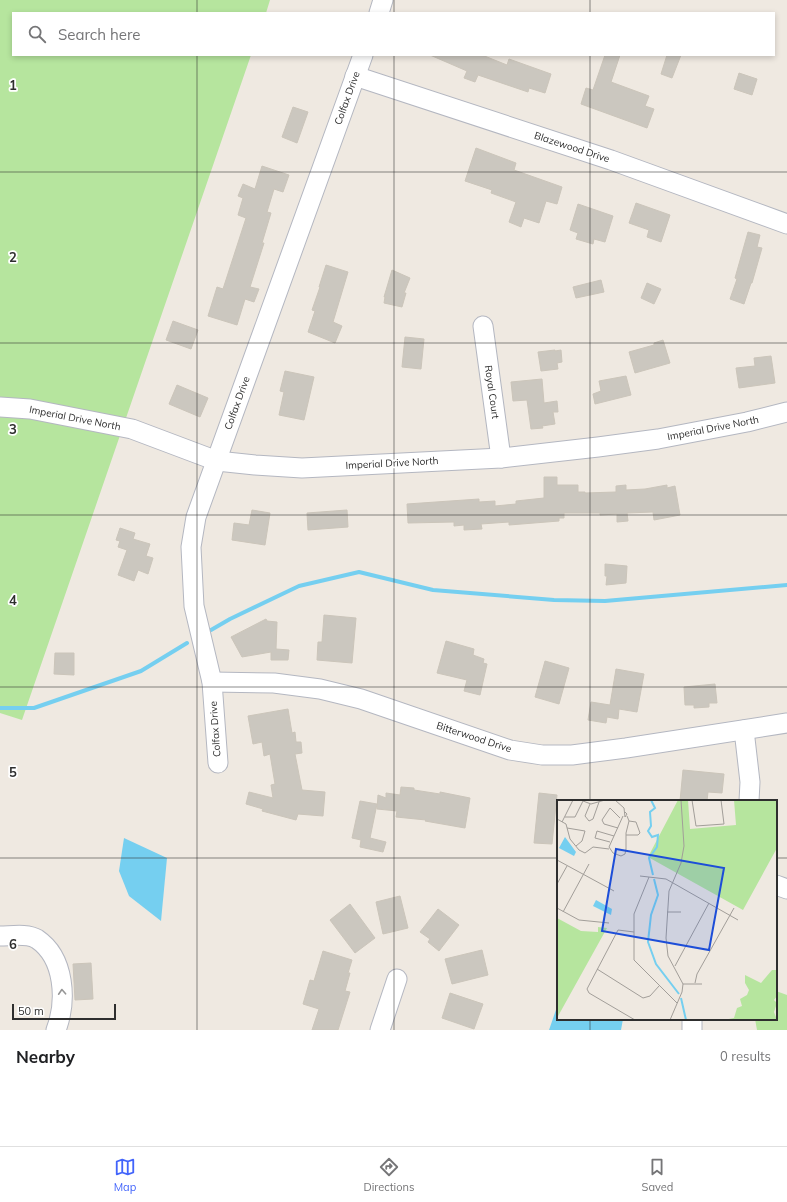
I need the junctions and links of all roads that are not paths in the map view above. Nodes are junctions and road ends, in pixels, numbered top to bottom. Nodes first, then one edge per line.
1 (383, 0) edge
2 (378, 12) edge
3 (363, 56) edge
4 (355, 76) junction
5 (787, 224) edge
6 (483, 326) dead end
7 (0, 407) edge
8 (787, 412) edge
9 (501, 458) junction
10 (217, 461) junction
11 (212, 682) junction
12 (787, 723) edge
13 (744, 730) junction
14 (218, 763) dead end
15 (749, 800) edge
16 (777, 885) edge
17 (787, 889) edge
18 (0, 936) edge
19 (397, 979) dead end
20 (56, 1030) edge
21 (380, 1030) edge

1 - 2 street
3 - 4 street, Colfax Drive
4 - 5 street, Blazewood Drive
4 - 10 street, Colfax Drive
6 - 9 street, Royal Court
7 - 10 street, Imperial Drive North
8 - 9 street, Imperial Drive North
9 - 10 street, Imperial Drive North
10 - 11 street, Colfax Drive
11 - 13 street, Bitterwood Drive
11 - 14 street, Colfax Drive
12 - 13 street, Bitterwood Drive
13 - 15 street
16 - 17 street
20 -> 18 street
19 - 21 street

